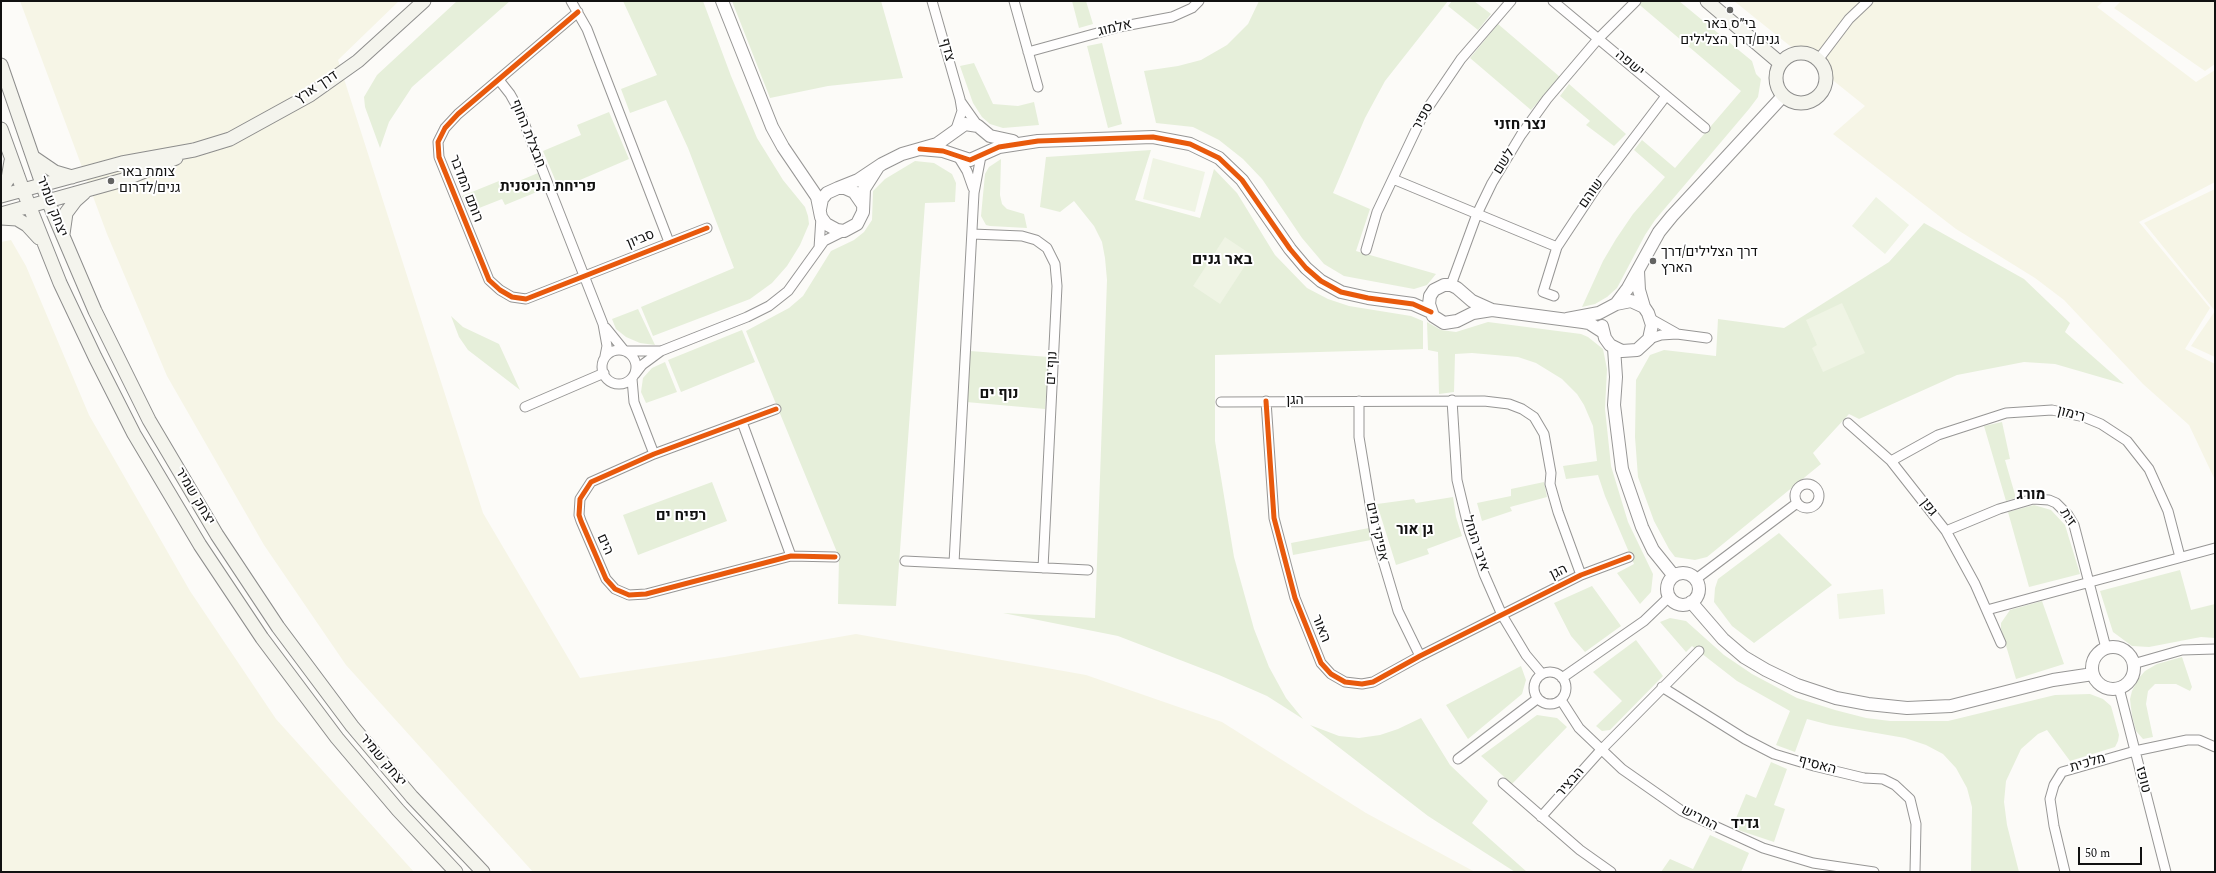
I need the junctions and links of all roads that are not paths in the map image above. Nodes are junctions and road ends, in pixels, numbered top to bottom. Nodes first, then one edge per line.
1 (424, 1) edge
2 (571, 1) edge
3 (722, 1) edge
4 (932, 1) edge
5 (1014, 1) edge
6 (1199, 1) edge
7 (1511, 1) edge
8 (1552, 1) edge
9 (1636, 1) edge
10 (1707, 1) edge
11 (1868, 1) edge
12 (578, 12) junction
13 (1598, 39) junction
14 (1028, 52) junction
15 (1818, 60) junction
16 (1780, 63) junction
17 (1, 65) edge
18 (499, 80) junction
19 (1038, 87) dead end
20 (1666, 96) junction
21 (1783, 96) junction
22 (960, 99) junction
23 (1705, 128) dead end
24 (1, 129) edge
25 (981, 129) junction
26 (954, 131) junction
27 (1030, 142) junction
28 (920, 149) junction
29 (194, 150) junction
30 (982, 155) junction
31 (11, 157) junction
32 (33, 157) junction
33 (958, 157) junction
34 (797, 167) junction
35 (878, 167) junction
36 (74, 177) junction
37 (1393, 179) junction
38 (43, 185) junction
39 (836, 188) junction
40 (1, 190) edge
41 (23, 190) junction
42 (90, 190) junction
43 (974, 193) junction
44 (1, 196) edge
45 (48, 201) junction
46 (863, 205) junction
47 (29, 206) junction
48 (820, 213) junction
49 (1, 214) edge
50 (1477, 214) junction
51 (1, 218) edge
52 (707, 228) dead end
53 (844, 230) junction
54 (972, 234) junction
55 (63, 239) junction
56 (44, 242) junction
57 (669, 242) junction
58 (1557, 247) junction
59 (819, 248) junction
60 (1366, 250) dead end
61 (1638, 268) junction
62 (584, 277) junction
63 (1451, 285) junction
64 (1434, 290) junction
65 (1464, 295) junction
66 (1554, 296) dead end
67 (1405, 302) junction
68 (1613, 305) junction
69 (1644, 307) junction
70 (1492, 310) junction
71 (1431, 312) junction
72 (1567, 319) junction
73 (1651, 319) junction
74 (1457, 321) junction
75 (603, 324) junction
76 (1603, 332) junction
77 (1677, 334) junction
78 (1707, 338) dead end
79 (1649, 339) junction
80 (1614, 348) junction
81 (625, 350) junction
82 (661, 351) junction
83 (1629, 351) junction
84 (605, 356) junction
85 (604, 373) junction
86 (634, 376) junction
87 (1616, 377) junction
88 (617, 384) junction
89 (1452, 400) junction
90 (1359, 401) junction
91 (634, 402) junction
92 (1221, 402) dead end
93 (1266, 402) junction
94 (526, 407) dead end
95 (776, 409) dead end
96 (742, 422) junction
97 (1848, 423) dead end
98 (654, 454) junction
99 (1891, 460) junction
100 (1797, 503) dead end
101 (1946, 531) junction
102 (2215, 548) edge
103 (791, 556) junction
104 (835, 557) dead end
105 (1629, 557) dead end
106 (2180, 557) junction
107 (905, 561) dead end
108 (954, 564) junction
109 (1043, 568) junction
110 (1088, 570) dead end
111 (1581, 575) junction
112 (1674, 576) junction
113 (1696, 579) junction
114 (2088, 581) junction
115 (1670, 596) junction
116 (1691, 602) junction
117 (1987, 610) junction
118 (1502, 615) junction
119 (2001, 644) dead end
120 (2106, 648) junction
121 (2215, 649) edge
122 (1699, 651) dead end
123 (1420, 656) junction
124 (2133, 664) junction
125 (1542, 674) junction
126 (2093, 674) junction
127 (1562, 678) junction
128 (1662, 688) junction
129 (2119, 688) junction
130 (1537, 699) junction
131 (1561, 700) junction
132 (2215, 747) edge
133 (1601, 750) junction
134 (2135, 751) junction
135 (1458, 759) dead end
136 (1503, 783) dead end
137 (1541, 817) junction
138 (456, 872) edge
139 (483, 872) edge
140 (1611, 872) edge
141 (1874, 872) edge
142 (1915, 872) edge
143 (2065, 872) edge
144 (2166, 872) edge

1 - 29 main road, דרך ארץ
2 - 12 street, סביון
3 - 34 street
4 - 22 street, צדף
5 - 14 street
6 - 14 street, אלמוג
7 - 37 street, ספיר
8 - 13 street, ישפה
9 - 13 street, לשם
10 - 16 main road
11 - 15 street
12 - 18 street, רותם המדבר
12 - 57 street, סביון
13 - 20 street, ישפה
13 - 50 street, לשם
14 - 19 street
15 - 16 main road
15 - 21 main road
16 - 21 main road
17 - 32 main road, יצחק שמיר
18 - 62 street, חבצלת החוף
18 - 62 street, רותם המדבר
20 - 23 street, ישפה
20 - 58 street, שוהם
21 - 61 street
22 - 25 street, צדף
22 - 26 street, צדף
24 - 31 main road, יצחק שמיר
25 - 26 street
25 - 27 street
25 - 30 street
26 - 28 street
26 - 33 street
27 - 30 street
27 - 67 street
28 - 33 street
28 - 35 street
29 - 36 main road, דרך ארץ
29 - 42 main road, דרך ארץ
30 - 33 street
30 - 43 street
31 - 40 main road
31 - 41 main road, יצחק שמיר
32 - 36 main road
32 - 38 main road, יצחק שמיר
33 - 43 street
34 - 39 street
34 - 48 street
35 - 39 street
35 - 46 street
36 - 38 main road, דרך ארץ
37 - 50 street
37 - 60 street, ספיר
38 - 41 main road, דרך ארץ
38 - 45 main road, יצחק שמיר
39 - 46 street
39 - 48 street
41 - 44 main road, דרך ארץ
41 - 47 main road, יצחק שמיר
42 - 45 main road, דרך ארץ
42 - 55 main road
43 - 54 street
45 - 47 main road, דרך ארץ
45 - 55 main road, יצחק שמיר
46 - 53 street
47 - 49 main road, דרך ארץ
47 - 56 main road, יצחק שמיר
48 - 53 street
48 - 59 street
50 - 58 street
50 - 63 street, לשם
51 - 56 main road
52 - 57 street, סביון
53 - 59 street
54 - 108 street
54 - 109 street, נוף ים
55 - 139 main road, יצחק שמיר
56 - 138 main road, יצחק שמיר
57 - 62 street, סביון
58 - 66 street, שוהם
59 - 82 street
61 - 68 street
61 - 69 street
62 - 75 street, חבצלת החוף
63 - 64 street
63 - 65 street
64 - 67 street
64 - 71 street
65 - 70 street
65 - 74 street
67 - 71 street
68 - 69 street
68 - 72 street
68 - 76 street
69 - 73 street
70 - 72 street
70 - 74 street
71 - 74 street
72 - 76 street
73 - 77 street
73 - 79 street
75 - 81 street, חבצלת החוף
75 - 84 street, חבצלת החוף
76 - 80 street
77 - 78 street
77 - 79 street
79 - 83 street
80 - 83 street
80 - 87 street
81 - 82 street
81 - 84 street
81 - 86 street
82 - 86 street
83 - 87 street
84 - 85 street
85 - 88 street
85 - 94 street
86 - 88 street
86 - 91 street
87 - 112 street
88 - 91 street
89 - 90 street, הגן
89 - 111 street, הגן
89 - 118 street, איבי הנחל
90 - 93 street, הגן
90 - 123 street, אפיקי מים
91 - 98 street
92 - 93 street, הגן
93 - 123 street, האור
95 - 96 street, הים
96 - 98 street, הים
96 - 103 street
97 - 99 street, גפן
98 - 103 street, הים
99 - 101 street, גפן
99 - 106 street, רימון
100 - 113 street
101 - 114 street, זית
101 - 117 street, גפן
102 - 106 street
103 - 104 street, הים
105 - 111 street, הגן
106 - 114 street
107 - 108 street
108 - 109 street
109 - 110 street
111 - 118 street, הגן
112 - 113 street
112 - 115 street
113 - 116 street
114 - 117 street
114 - 120 street, זית
115 - 116 street
115 - 127 street
116 - 126 street
117 - 119 street, גפן
118 - 123 street, האור
118 - 125 street, איבי הנחל
120 - 124 street
120 - 126 street
121 - 124 street
122 - 128 street
124 - 129 street
125 - 127 street
125 - 130 street
126 - 129 street
127 - 131 street
128 - 133 street
128 - 142 street, האסיף
129 - 134 street, טופז
130 - 131 street
130 - 135 street
131 - 133 street, החריש
132 - 134 street, מלכית
133 - 137 street, הבציר
133 - 141 street, החריש
134 - 143 street, מלכית
134 - 144 street, טופז
136 - 137 street
137 - 140 street

